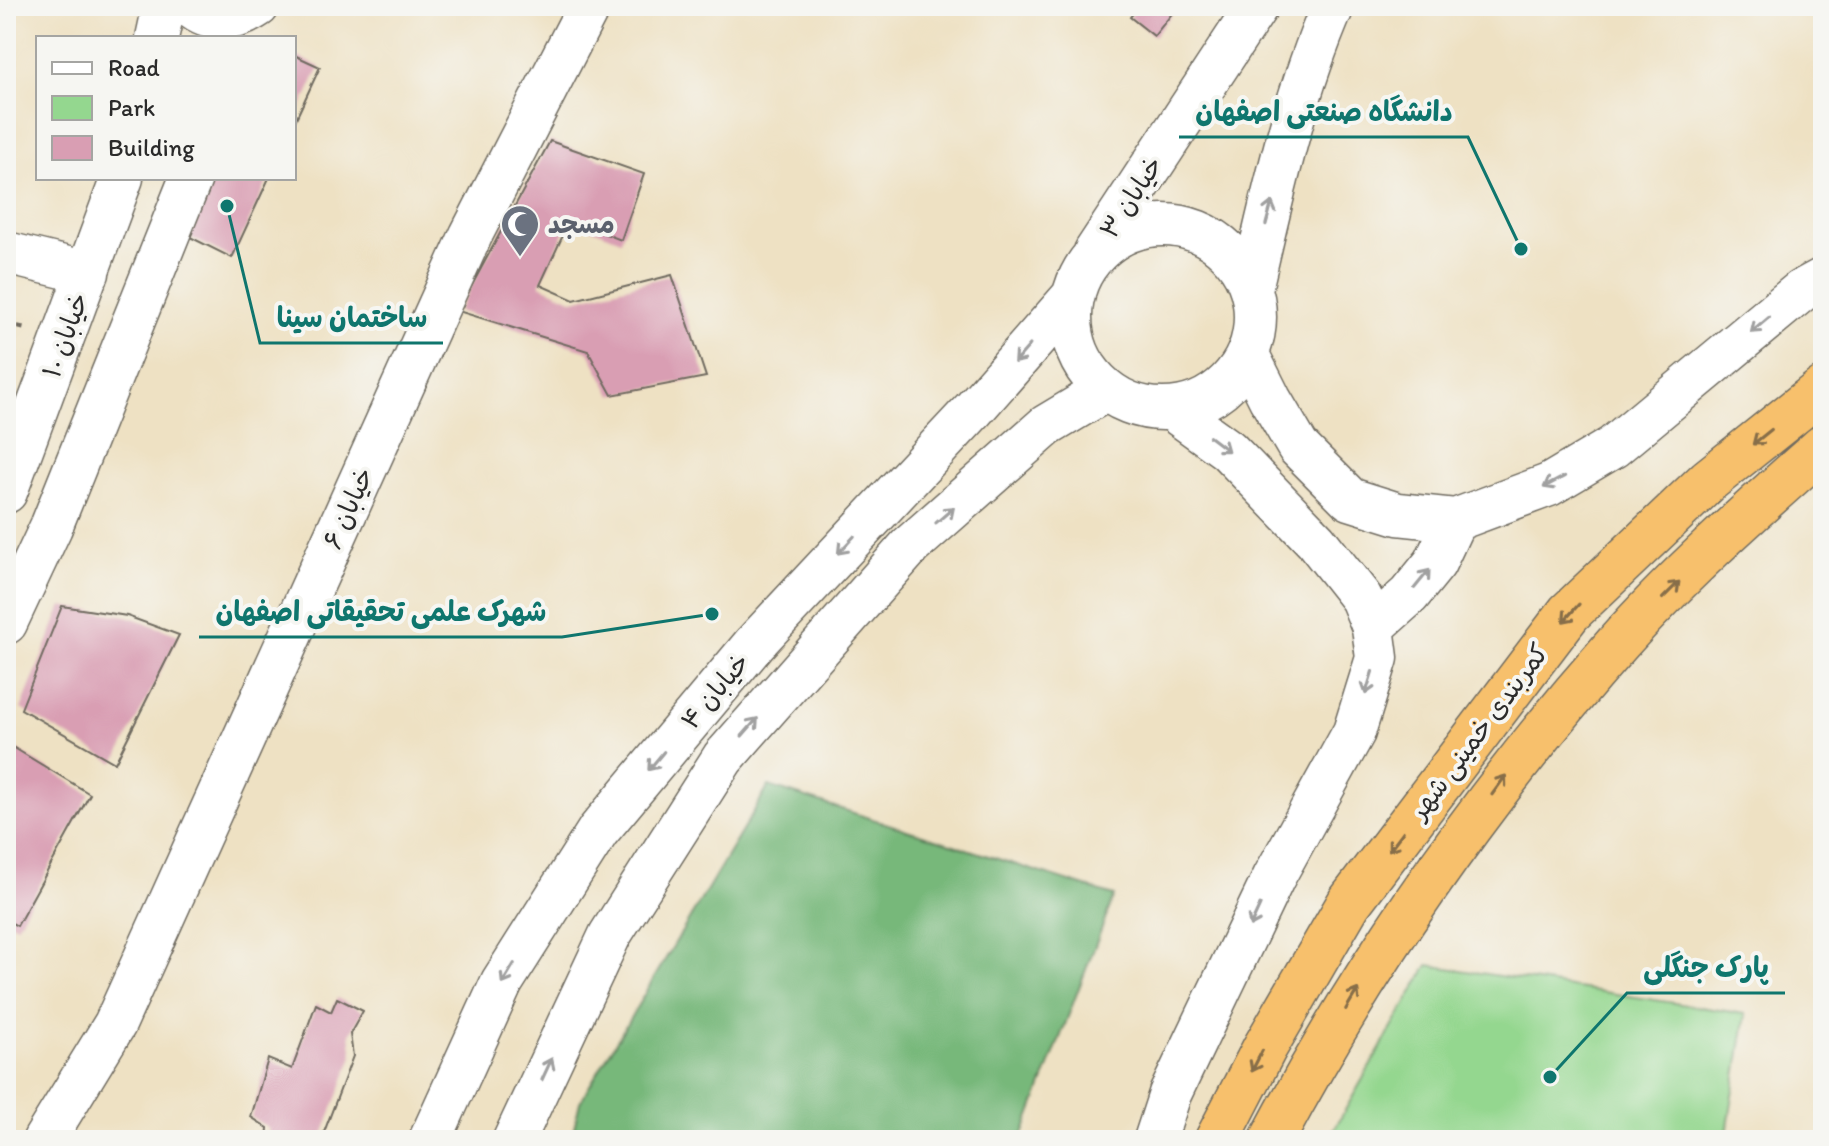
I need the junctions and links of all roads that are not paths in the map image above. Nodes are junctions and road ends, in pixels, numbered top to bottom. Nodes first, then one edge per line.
1 (164, 6) edge
2 (190, 6) edge
3 (259, 6) edge
4 (589, 6) edge
5 (1257, 6) edge
6 (1333, 6) edge
7 (157, 36) edge
8 (233, 36) edge
9 (247, 36) edge
10 (121, 180) edge
11 (190, 180) edge
12 (6, 253) edge
13 (88, 273) junction
14 (1823, 279) edge
15 (1079, 282) junction
16 (1251, 289) junction
17 (1248, 355) junction
18 (1823, 389) edge
19 (1106, 390) junction
20 (1174, 411) junction
21 (1823, 447) edge
22 (6, 492) edge
23 (1350, 499) junction
24 (1455, 520) junction
25 (1316, 541) junction
26 (6, 623) edge
27 (1373, 627) junction
28 (44, 1140) edge
29 (430, 1140) edge
30 (514, 1140) edge
31 (1155, 1140) edge
32 (1217, 1140) edge
33 (1272, 1140) edge

1 - 7 lane
2 - 3 lane
3 - 8 lane
3 - 9 lane
4 - 28 lane, خیابان ۶
5 - 15 lane, خیابان ۳
16 -> 6 lane
10 - 13 lane, خیابان ۱۰
11 - 26 lane
12 - 13 lane
13 - 22 lane, خیابان ۱۰
14 -> 24 lane
15 - 16 lane
15 - 19 lane
15 -> 29 lane, خیابان ۴
16 - 17 lane
17 - 20 lane
17 - 23 lane
18 -> 32 highway, کمربندی خمینی شهر
19 - 20 lane
30 -> 19 lane, خیابان ۴
20 -> 25 lane
33 -> 21 highway, کمربندی خمینی شهر
23 - 24 lane
23 - 25 lane
27 -> 24 lane
25 - 27 lane
27 -> 31 lane

